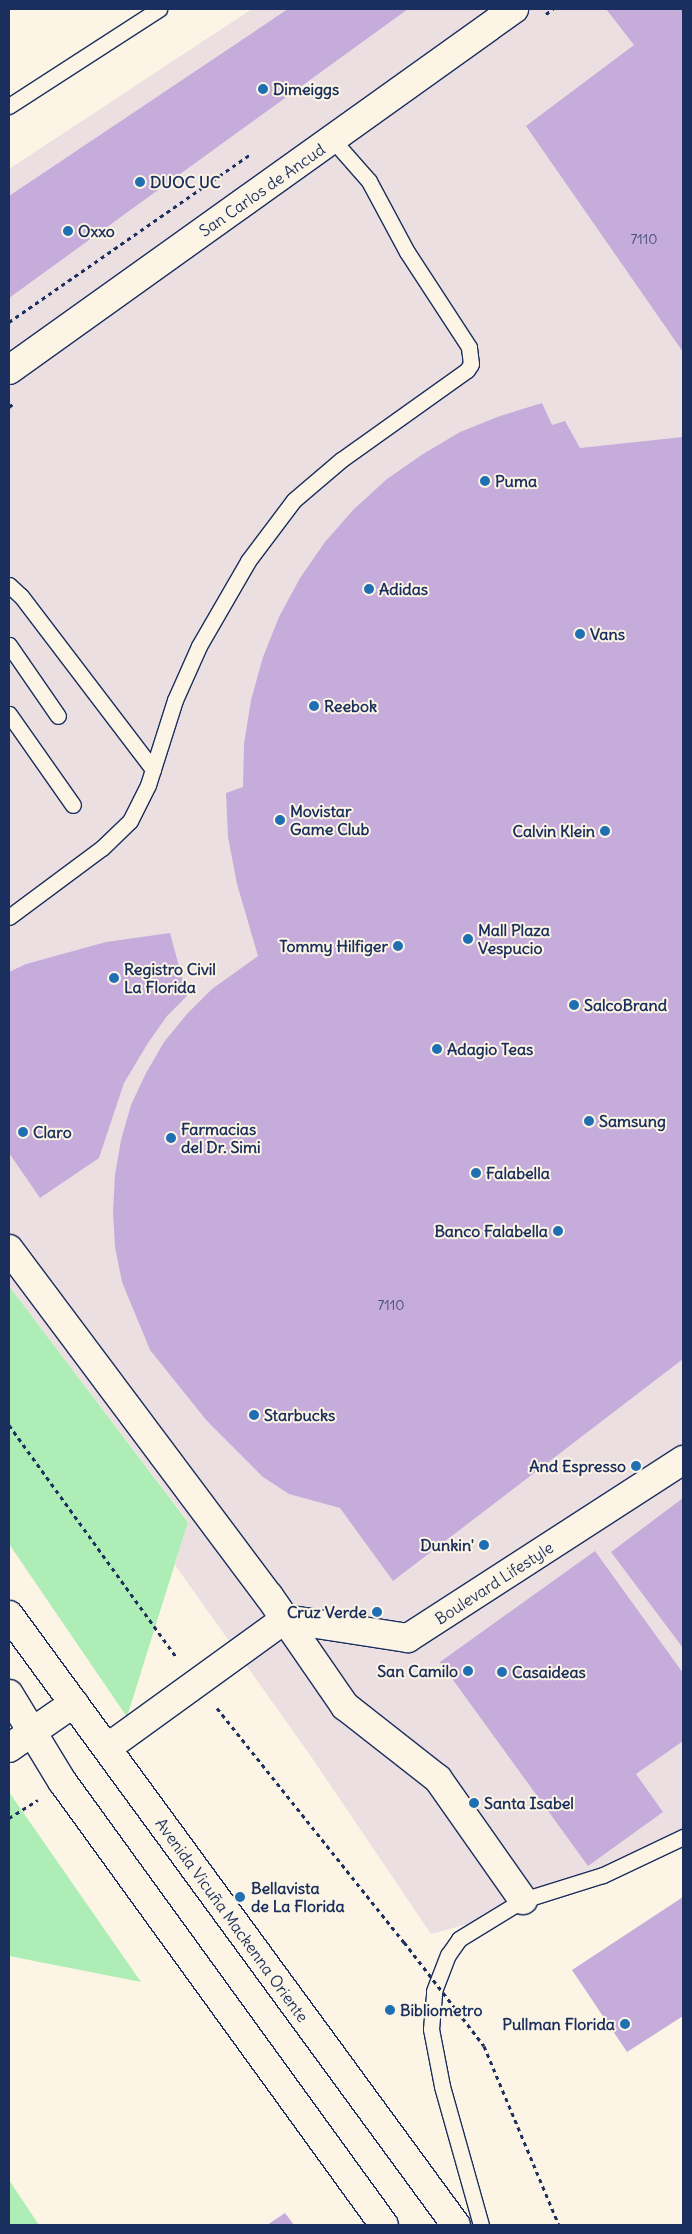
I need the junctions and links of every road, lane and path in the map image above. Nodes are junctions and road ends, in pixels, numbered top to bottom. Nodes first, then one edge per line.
1 (159, 9) edge
2 (514, 9) edge
3 (9, 106) edge
4 (333, 140) junction
5 (253, 153) dead end
6 (9, 322) edge
7 (9, 370) edge
8 (9, 585) edge
9 (9, 645) edge
10 (9, 714) edge
11 (58, 716) dead end
12 (153, 769) junction
13 (73, 805) dead end
14 (9, 917) edge
15 (9, 1249) edge
16 (683, 1460) edge
17 (9, 1615) edge
18 (285, 1619) junction
19 (9, 1694) edge
20 (74, 1703) junction
21 (33, 1732) junction
22 (9, 1748) edge
23 (107, 1748) junction
24 (38, 1800) dead end
25 (9, 1818) edge
26 (683, 1837) edge
27 (523, 1900) junction
28 (404, 1942) dead end
29 (384, 2225) edge
30 (456, 2225) edge
31 (481, 2225) edge
32 (559, 2225) edge

1 - 3 lane
2 - 4 street, San Carlos de Ancud
4 - 7 street, San Carlos de Ancud
4 - 12 lane
5 - 6 path
8 - 12 lane
9 - 11 lane
10 - 13 lane
12 - 14 lane
15 - 18 street
16 - 18 street, Boulevard Lifestyle
17 - 20 street, Avenida Vicuña Mackenna Oriente
18 - 23 street
18 - 27 street
19 - 21 street
20 - 21 street
20 - 23 street, Avenida Vicuña Mackenna Oriente
21 - 22 street
21 - 29 street
23 - 30 street, Avenida Vicuña Mackenna Oriente
24 - 25 path
26 - 27 lane
27 - 31 lane
28 - 32 path, bridge

